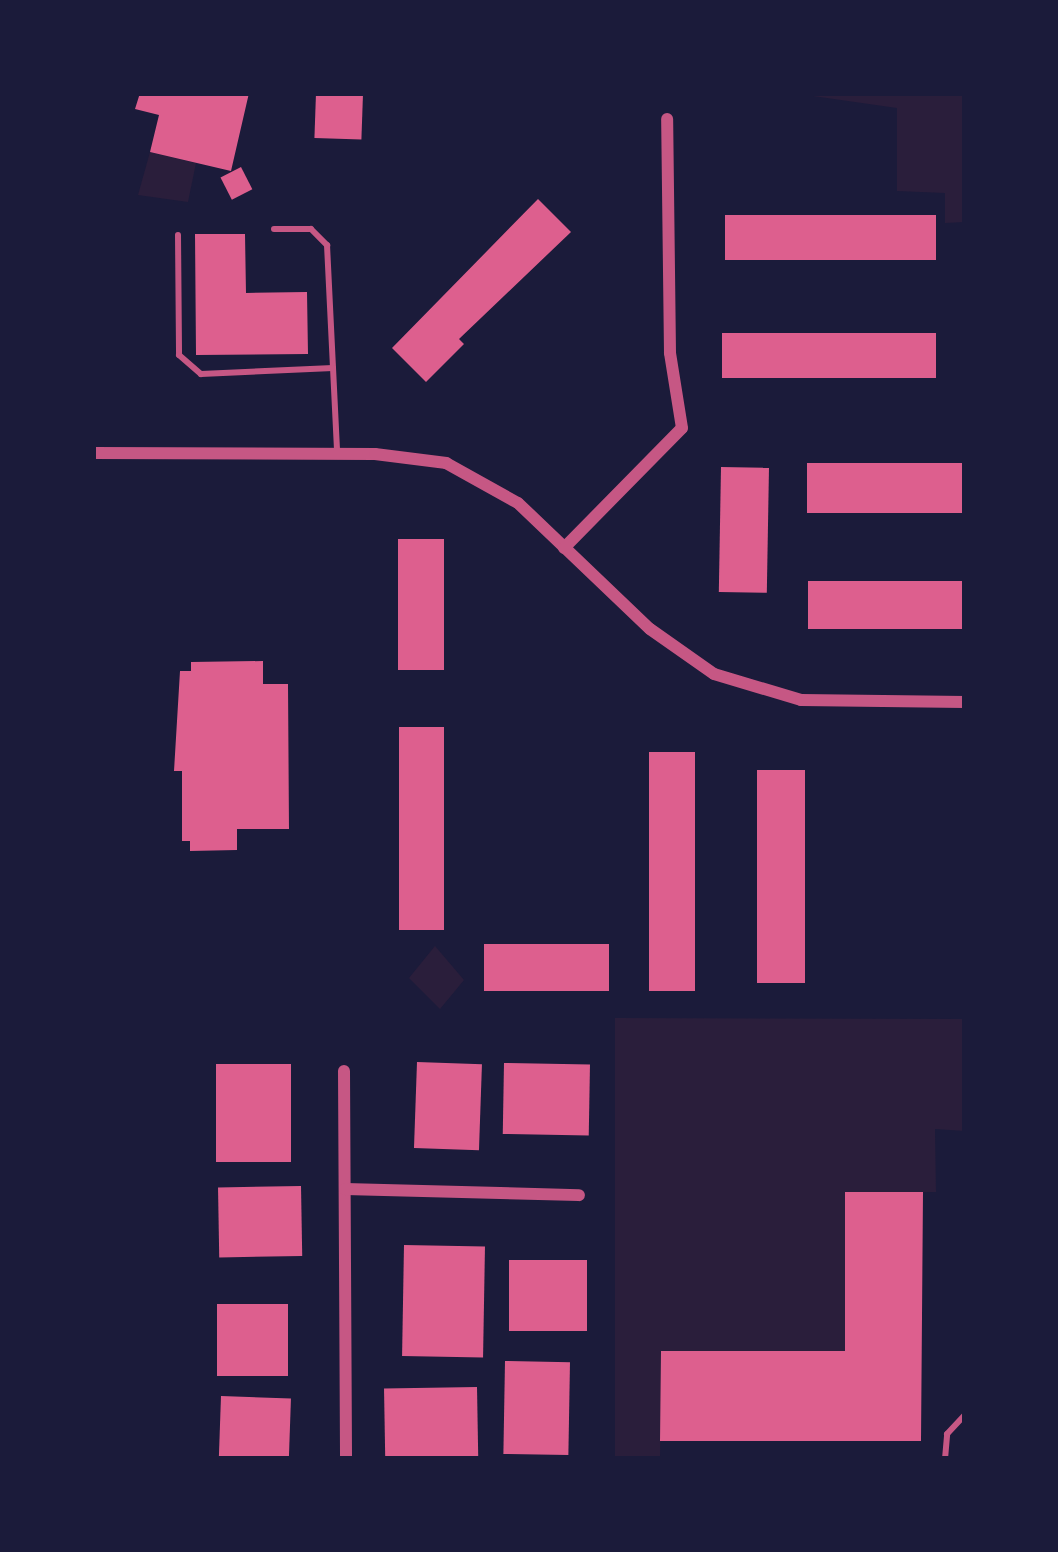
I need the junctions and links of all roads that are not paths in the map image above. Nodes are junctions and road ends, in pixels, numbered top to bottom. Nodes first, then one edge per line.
1 (667, 119) dead end
2 (274, 229) dead end
3 (178, 235) dead end
4 (333, 368) junction
5 (93, 453) edge
6 (337, 453) junction
7 (564, 548) junction
8 (965, 702) edge
9 (344, 1071) dead end
10 (345, 1189) junction
11 (579, 1195) dead end
12 (965, 1415) edge
13 (346, 1459) edge
14 (945, 1459) edge

1 - 7 street
2 - 4 lane
3 - 4 lane
4 - 6 lane
5 - 6 street
6 - 7 street
7 - 8 street
9 - 10 street
10 - 11 street
10 - 13 street
12 - 14 lane

